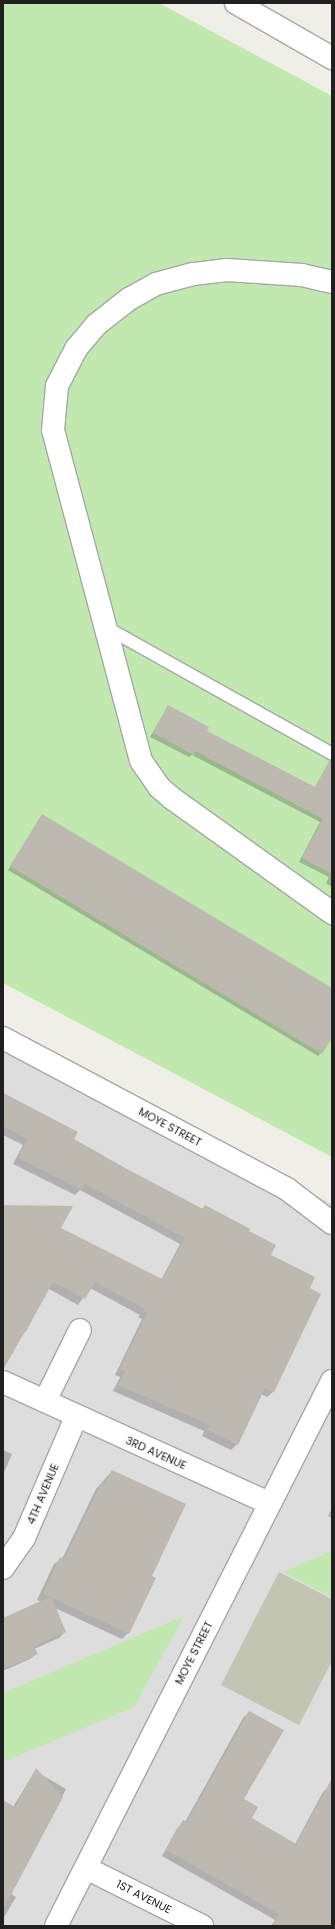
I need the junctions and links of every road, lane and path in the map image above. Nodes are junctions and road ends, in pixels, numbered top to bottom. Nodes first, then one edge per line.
1 (236, 3) edge
2 (332, 58) edge
3 (332, 282) edge
4 (107, 628) junction
5 (332, 754) edge
6 (332, 913) edge
7 (3, 1038) edge
8 (332, 1223) edge
9 (80, 1330) dead end
10 (3, 1382) edge
11 (332, 1382) edge
12 (45, 1401) junction
13 (76, 1417) junction
14 (268, 1503) junction
15 (3, 1568) edge
16 (86, 1868) junction
17 (56, 1926) edge
18 (202, 1926) edge

1 - 2 street
3 - 4 street
4 - 5 lane
4 - 6 street
7 - 8 street, MOYE STREET
9 - 12 street
10 - 12 street, 3RD AVENUE
11 - 14 street, MOYE STREET
12 - 13 street, 3RD AVENUE
13 - 14 street, 3RD AVENUE
13 - 15 street, 4TH AVENUE
14 - 16 street, MOYE STREET
16 - 17 street, MOYE STREET
16 - 18 street, 1ST AVENUE

